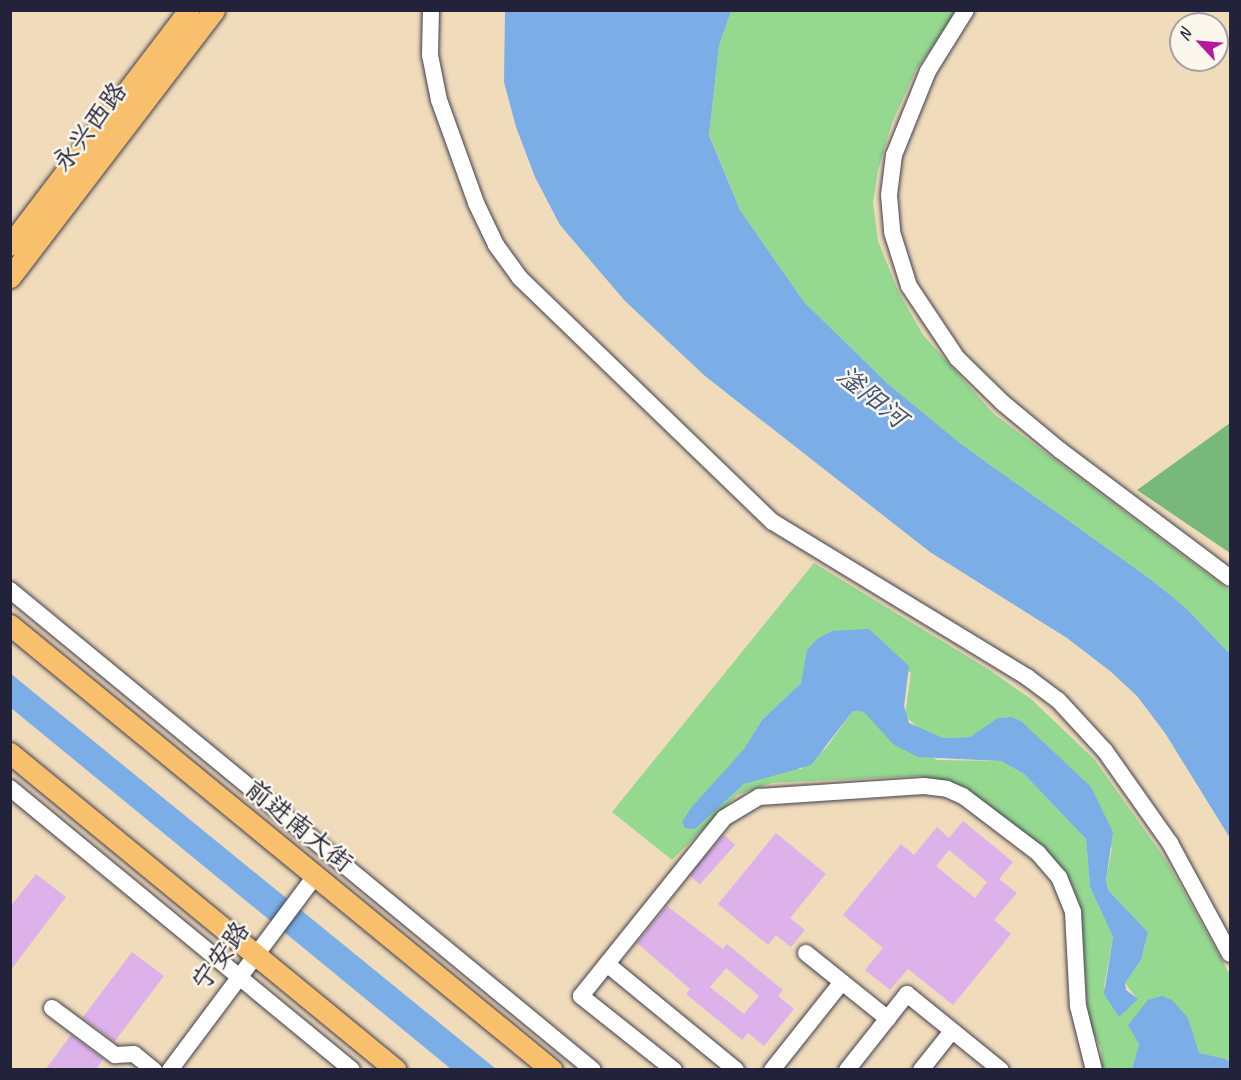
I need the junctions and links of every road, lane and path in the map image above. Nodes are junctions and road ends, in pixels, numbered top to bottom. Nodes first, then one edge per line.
1 (189, 10) edge
2 (214, 10) edge
3 (431, 10) edge
4 (966, 10) edge
5 (10, 245) edge
6 (10, 277) edge
7 (1230, 578) edge
8 (10, 590) edge
9 (10, 625) edge
10 (10, 753) edge
11 (10, 788) edge
12 (316, 875) junction
13 (806, 953) dead end
14 (255, 954) junction
15 (1230, 954) edge
16 (607, 964) junction
17 (238, 976) junction
18 (842, 982) junction
19 (52, 1008) dead end
20 (888, 1019) junction
21 (952, 1031) junction
22 (736, 1069) edge
23 (154, 1070) edge
24 (170, 1070) edge
25 (352, 1070) edge
26 (396, 1070) edge
27 (552, 1070) edge
28 (593, 1070) edge
29 (674, 1070) edge
30 (772, 1070) edge
31 (847, 1070) edge
32 (921, 1070) edge
33 (1001, 1070) edge
34 (1094, 1070) edge

1 - 5 main road, 永兴西路
2 - 6 main road, 永兴西路
3 - 15 street
4 - 7 street
8 - 28 street
9 - 12 main road, 前进南大街
10 - 14 main road
11 - 17 street
12 - 14 street, 宁安路
12 - 27 main road, 前进南大街
13 - 18 street
14 - 17 street, 宁安路
14 - 26 main road
16 - 22 street
16 - 29 street
16 - 34 street
17 - 24 street, 宁安路
17 - 25 street
18 - 20 street
18 - 30 street
19 - 23 street
20 - 21 street
20 - 31 street
21 - 32 street
21 - 33 street

